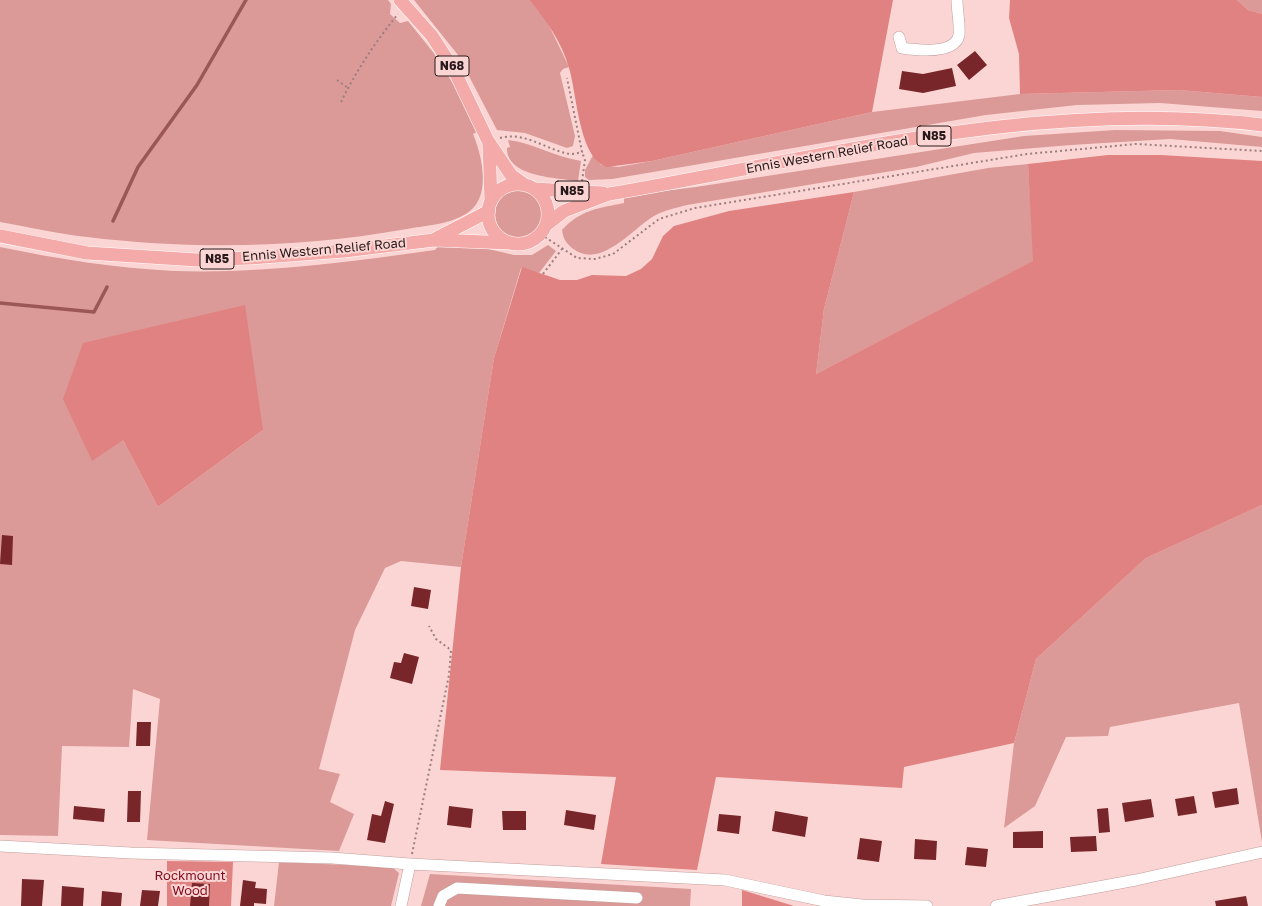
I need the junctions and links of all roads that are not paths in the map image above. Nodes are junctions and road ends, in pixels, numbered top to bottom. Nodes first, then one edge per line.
1 (957, 0) edge
2 (402, 2) edge
3 (899, 37) dead end
4 (1262, 125) edge
5 (488, 141) junction
6 (530, 187) junction
7 (609, 194) junction
8 (490, 206) junction
9 (543, 229) junction
10 (0, 236) edge
11 (434, 240) junction
12 (510, 242) junction
13 (0, 846) edge
14 (1262, 852) edge
15 (410, 864) junction
16 (637, 898) dead end
17 (862, 905) edge
18 (401, 906) edge
19 (439, 906) edge
20 (927, 906) edge
21 (996, 906) edge

1 - 3 street
2 - 5 main road, N68
4 - 7 main road, Ennis Western Relief Road / N85
5 - 6 main road, N68
5 - 8 main road, N68
6 - 7 main road, Ennis Western Relief Road / N85
6 - 8 main road, N85
6 - 9 main road, N85
7 - 9 main road, Ennis Western Relief Road / N85
8 - 11 main road, Ennis Western Relief Road / N85
8 - 12 main road
9 - 12 main road, N85
10 - 11 main road, Ennis Western Relief Road / N85
11 - 12 main road, Ennis Western Relief Road / N85
13 - 15 street
14 - 21 street
15 - 17 street
15 - 18 street
16 - 19 street
17 - 20 street

